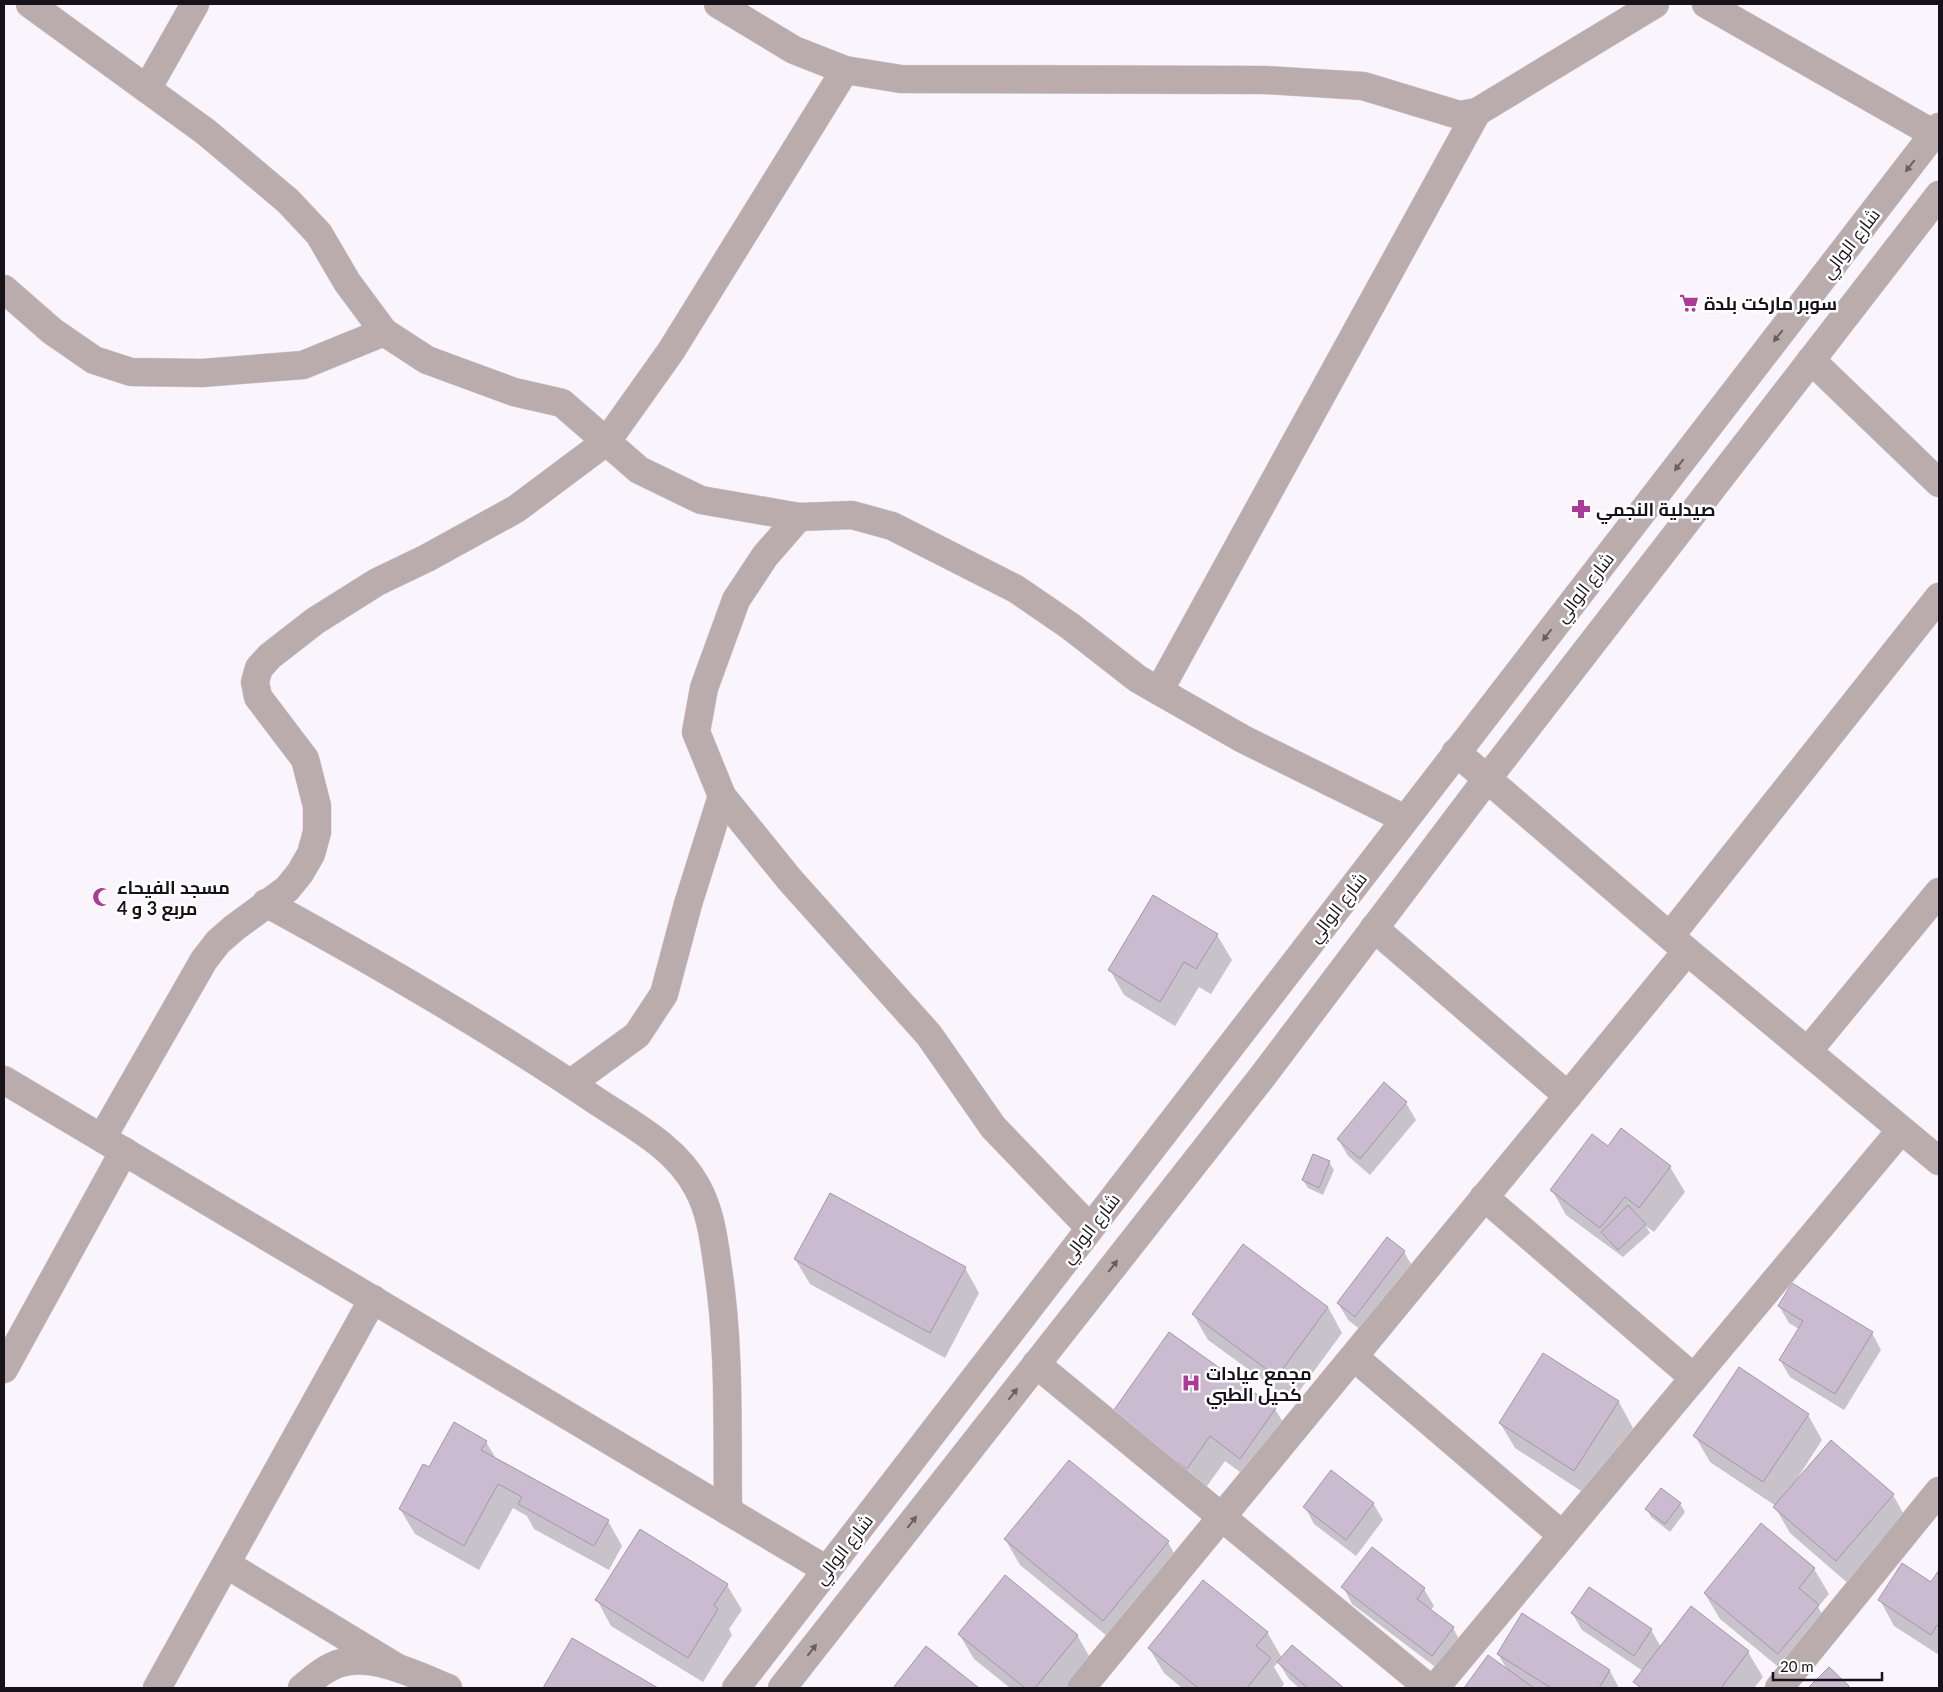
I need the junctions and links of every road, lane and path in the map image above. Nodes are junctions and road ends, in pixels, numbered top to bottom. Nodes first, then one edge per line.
1 (30, 4) edge
2 (195, 4) edge
3 (718, 4) edge
4 (1655, 4) edge
5 (1706, 4) edge
6 (845, 70) junction
7 (147, 89) junction
8 (1478, 112) junction
9 (1937, 130) edge
10 (1939, 195) edge
11 (4, 289) edge
12 (384, 332) junction
13 (1811, 360) junction
14 (608, 441) junction
15 (1939, 483) edge
16 (799, 517) junction
17 (1939, 596) edge
18 (1159, 691) junction
19 (1456, 752) junction
20 (1487, 778) junction
21 (722, 796) junction
22 (1405, 819) junction
23 (1939, 892) edge
24 (266, 903) junction
25 (1374, 928) junction
26 (1678, 944) junction
27 (1808, 1051) junction
28 (4, 1080) edge
29 (571, 1084) junction
30 (1568, 1096) junction
31 (1901, 1130) junction
32 (113, 1145) junction
33 (1939, 1161) edge
34 (1484, 1197) junction
35 (1090, 1228) junction
36 (373, 1299) junction
37 (1354, 1356) junction
38 (1036, 1364) junction
39 (4, 1369) edge
40 (1694, 1378) junction
41 (1939, 1490) edge
42 (728, 1511) junction
43 (1222, 1517) junction
44 (1562, 1535) junction
45 (226, 1564) junction
46 (827, 1570) junction
47 (396, 1667) junction
48 (157, 1688) edge
49 (302, 1688) edge
50 (448, 1688) edge
51 (736, 1688) edge
52 (782, 1688) edge
53 (1081, 1688) edge
54 (1429, 1688) edge
55 (1435, 1688) edge
56 (1779, 1688) edge

1 - 7 street
2 - 7 street
3 - 6 street
4 - 8 street
5 - 9 street
6 - 8 street
6 - 14 street
7 - 12 street
8 - 18 street
9 -> 19 street, شارع الوالي
10 - 13 street
11 - 12 street
12 - 14 street
13 - 15 street
13 - 20 street
14 - 16 street
14 - 24 street
16 - 18 street
16 - 21 street
17 - 26 street
18 - 22 street
19 - 20 street
19 - 22 street, شارع الوالي
20 - 25 street
20 - 26 street
21 - 29 street
21 - 35 street
22 - 35 street, شارع الوالي
23 - 27 street
24 - 29 street
24 - 32 street
25 - 30 street
38 -> 25 street
26 - 27 street
26 - 30 street
27 - 31 street
28 - 32 street
29 - 42 street
30 - 34 street
31 - 33 street
31 - 40 street
32 - 36 street
32 - 39 street
34 - 37 street
34 - 40 street
35 - 46 street, شارع الوالي
36 - 42 street
36 - 45 street
37 - 43 street
37 - 44 street
38 - 43 street
52 -> 38 street
40 - 44 street
41 - 56 street
42 - 46 street
43 - 53 street
43 - 54 street
44 - 55 street
45 - 47 street
45 - 48 street
46 - 51 street, شارع الوالي
47 - 49 street
47 - 50 street

